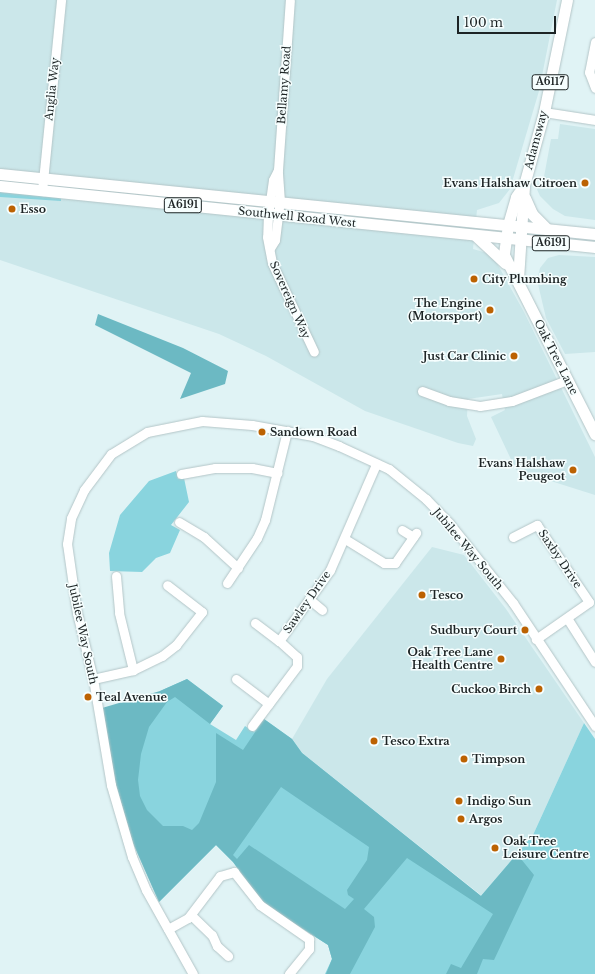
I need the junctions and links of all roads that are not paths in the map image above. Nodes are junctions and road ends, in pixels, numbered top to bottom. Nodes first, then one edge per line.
1 (61, 0) edge
2 (290, 0) edge
3 (567, 0) edge
4 (595, 42) edge
5 (595, 88) edge
6 (544, 112) junction
7 (595, 120) edge
8 (0, 174) edge
9 (44, 178) junction
10 (524, 185) junction
11 (0, 186) edge
12 (42, 191) junction
13 (525, 198) junction
14 (275, 201) junction
15 (274, 215) junction
16 (547, 229) junction
17 (506, 232) junction
18 (520, 233) junction
19 (595, 234) edge
20 (475, 235) junction
21 (595, 247) edge
22 (508, 266) junction
23 (518, 279) junction
24 (314, 352) dead end
25 (567, 380) junction
26 (422, 392) dead end
27 (287, 432) junction
28 (595, 434) edge
29 (376, 464) junction
30 (278, 473) junction
31 (181, 474) dead end
32 (179, 522) dead end
33 (402, 530) dead end
34 (513, 537) dead end
35 (345, 539) junction
36 (238, 568) junction
37 (116, 576) dead end
38 (227, 583) dead end
39 (167, 585) dead end
40 (309, 599) junction
41 (592, 601) edge
42 (322, 610) dead end
43 (567, 618) junction
44 (255, 623) dead end
45 (536, 638) junction
46 (279, 641) junction
47 (595, 662) edge
48 (133, 670) junction
49 (93, 679) junction
50 (236, 679) dead end
51 (269, 704) junction
52 (252, 726) dead end
53 (595, 726) edge
54 (191, 915) junction
55 (168, 929) junction
56 (228, 956) dead end
57 (193, 974) edge
58 (289, 974) edge

1 - 9 street, Anglia Way
2 - 14 street, Bellamy Road
3 - 6 main road, Adamsway / A6117
4 - 5 street
6 - 7 street
6 - 10 main road, Adamsway / A6117
8 - 9 main road, Southwell Road West / A6191
9 - 12 street, Anglia Way
9 - 14 main road, Southwell Road West / A6191
10 - 13 main road, Adamsway / A6117
10 - 17 main road, Adamsway / A6117
11 - 12 main road, Southwell Road West / A6191
12 - 15 main road, Southwell Road West / A6191
13 - 16 main road
13 - 18 main road, Adamsway / A6117
14 - 15 street, Sovereign Way
14 - 17 main road, Southwell Road West / A6191
15 - 20 main road, Southwell Road West / A6191
15 - 24 street, Sovereign Way
16 - 18 main road, A6191
16 - 19 main road, A6191
17 - 18 main road
17 - 20 main road, Southwell Road West / A6191
17 - 22 main road, Oak Tree Lane / A6117
18 - 21 main road, A6191
18 - 23 main road, Oak Tree Lane / A6117
20 - 22 main road
22 - 23 main road, Oak Tree Lane / A6117
23 - 25 main road, Oak Tree Lane / A6117
25 - 26 street
25 - 28 main road, Oak Tree Lane / A6117
27 - 29 street, Jubilee Way South
27 - 30 street
27 - 49 street, Jubilee Way South
29 - 35 street, Sawley Drive
29 - 45 street, Jubilee Way South
30 - 31 street
30 - 36 street
32 - 36 street
33 - 35 street
34 - 41 street, Saxby Drive
35 - 40 street, Sawley Drive
36 - 38 street
37 - 48 street
39 - 48 street
40 - 42 street
40 - 46 street, Sawley Drive
41 - 43 street, Saxby Drive
43 - 45 street, Saxby Drive
43 - 47 street
44 - 46 street
45 - 53 street, Jubilee Way South
46 - 51 street, Sawley Drive
48 - 49 street
49 - 55 street, Jubilee Way South
50 - 51 street
51 - 52 street, Sawley Drive
54 - 55 street
54 - 56 street
54 - 58 street
55 - 57 street, Jubilee Way South

